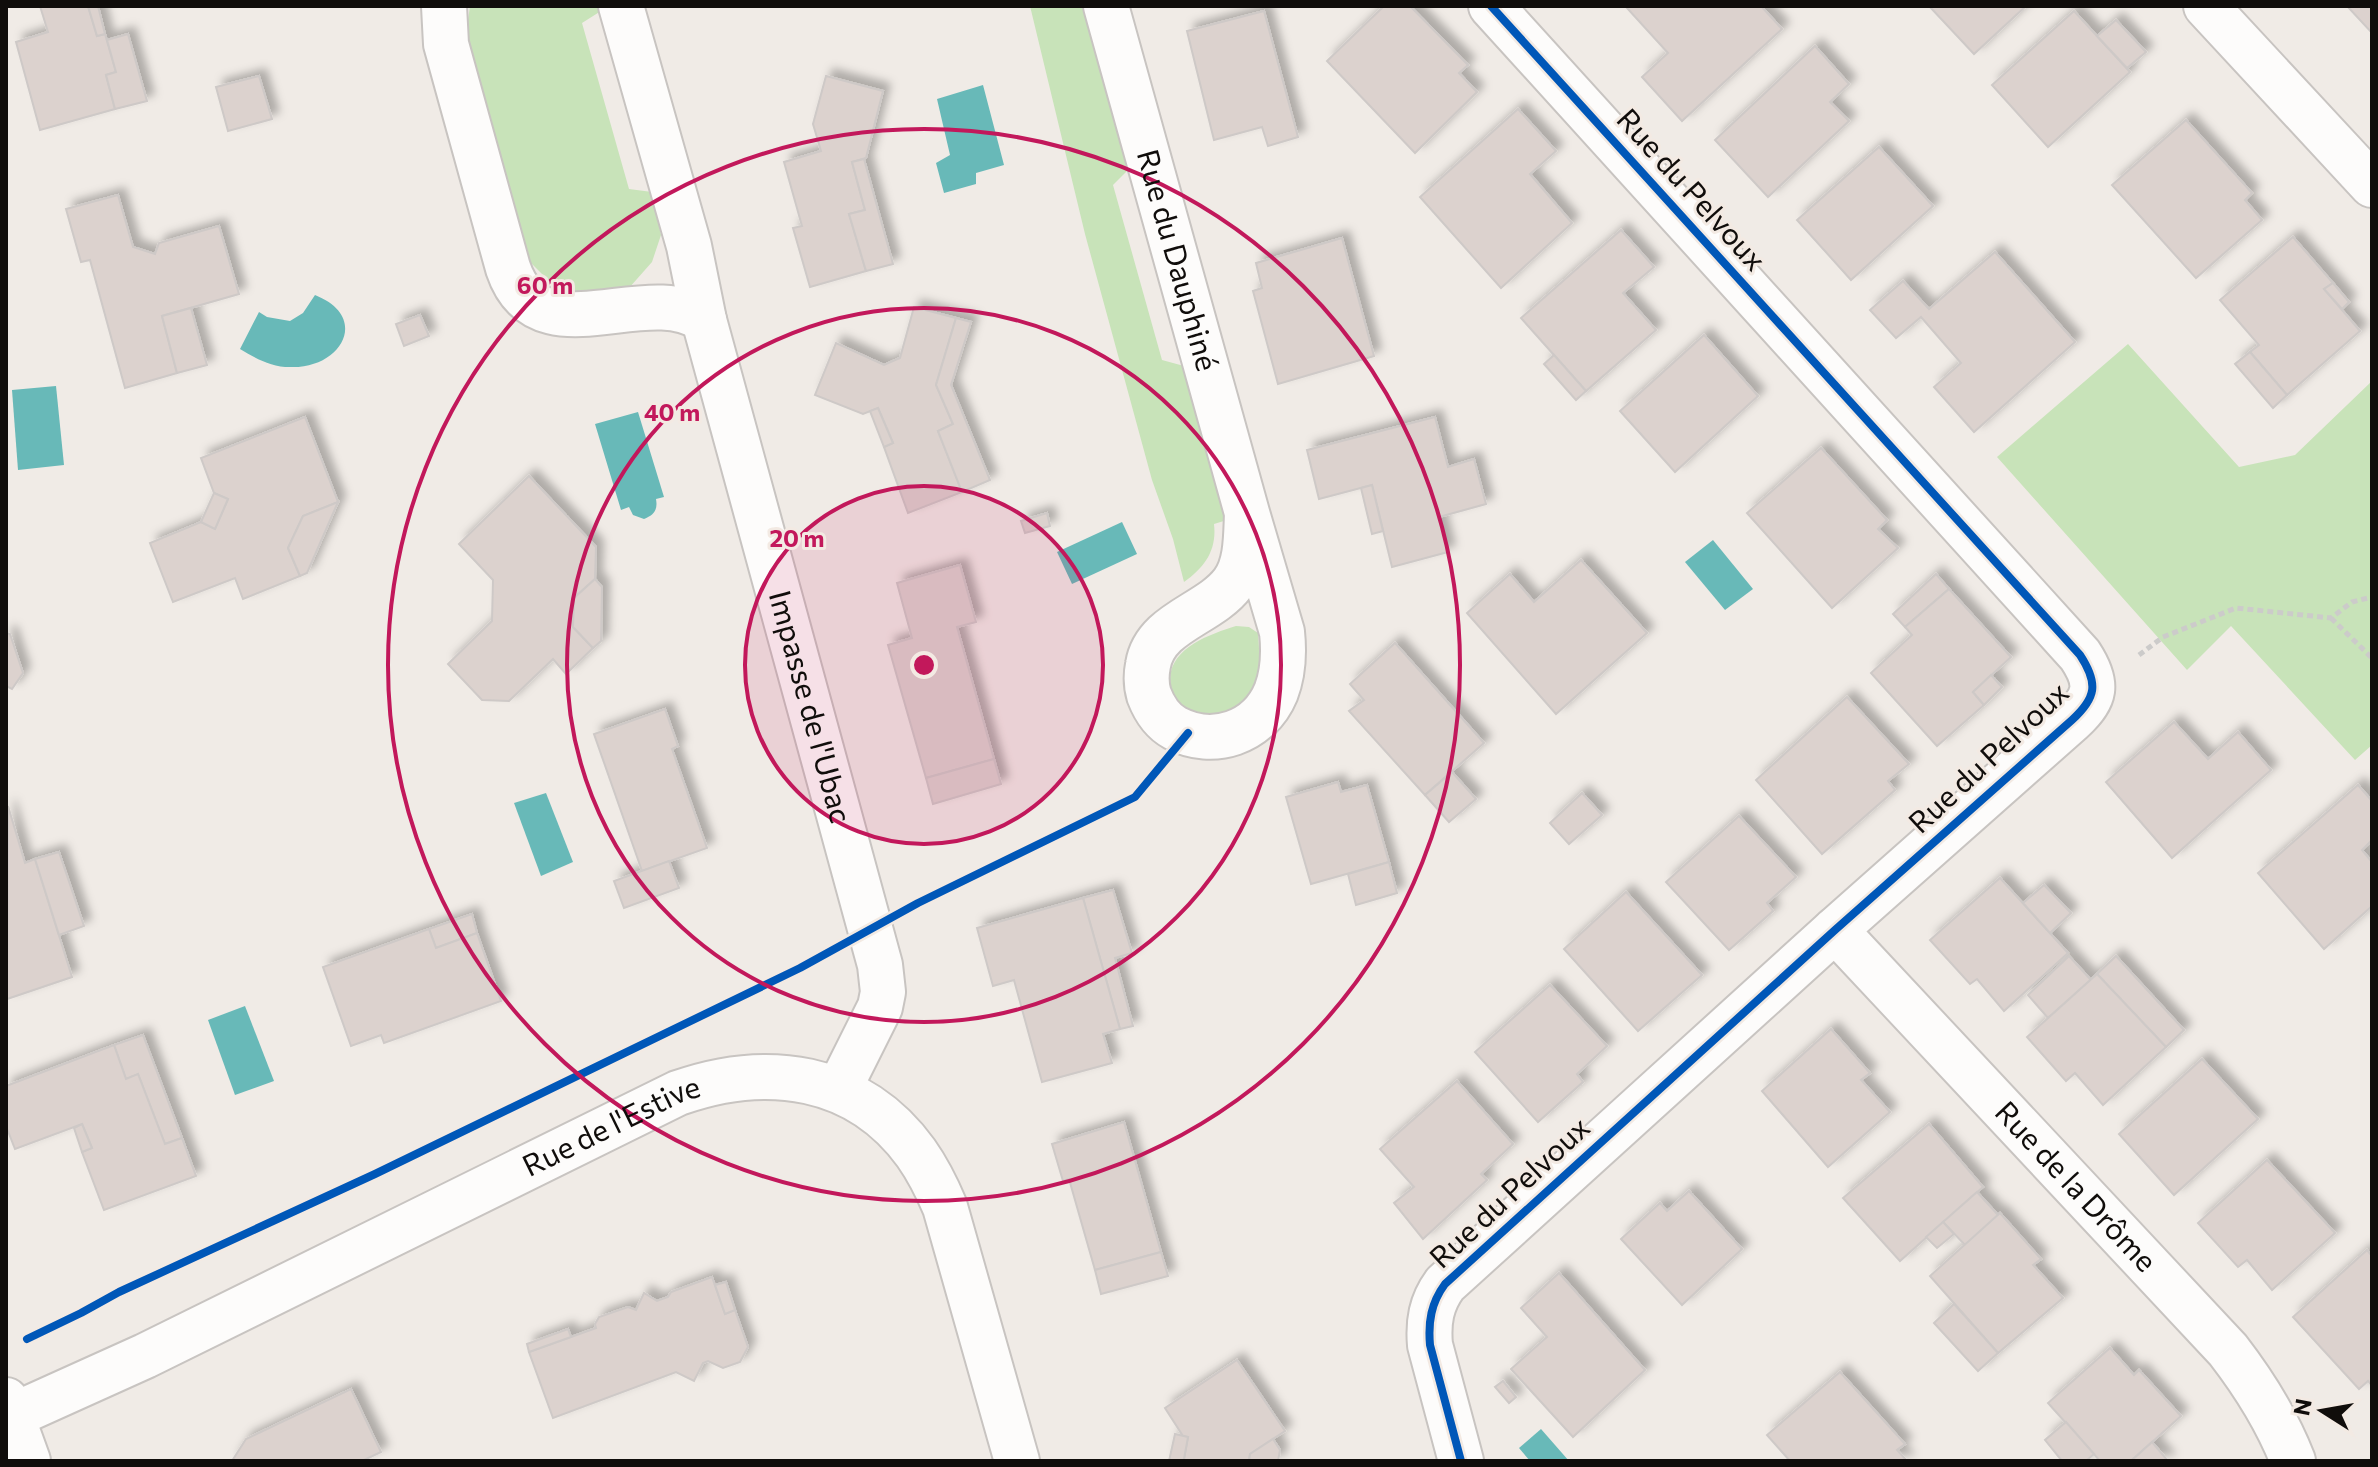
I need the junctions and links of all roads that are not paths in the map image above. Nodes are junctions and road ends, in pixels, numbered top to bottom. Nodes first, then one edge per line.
1 (444, 6) edge
2 (621, 6) edge
3 (1106, 6) edge
4 (1491, 6) edge
5 (2206, 6) edge
6 (2372, 185) edge
7 (704, 320) junction
8 (1247, 513) junction
9 (1835, 930) junction
10 (839, 1089) junction
11 (9, 1408) edge
12 (28, 1461) edge
13 (1017, 1461) edge
14 (1461, 1461) edge
15 (2293, 1461) edge

1 - 7 street
2 - 7 street, Impasse de l'Ubac
3 - 8 street, Rue du Dauphiné
4 - 9 street, Rue du Pelvoux
5 - 6 street
7 - 10 street, Impasse de l'Ubac
8 - 8 street, Rue du Dauphiné
9 - 14 street, Rue du Pelvoux
9 - 15 street, Rue de la Drôme
10 - 11 street, Rue de l'Estive
10 - 13 street, Rue de l'Estive
11 - 12 street

